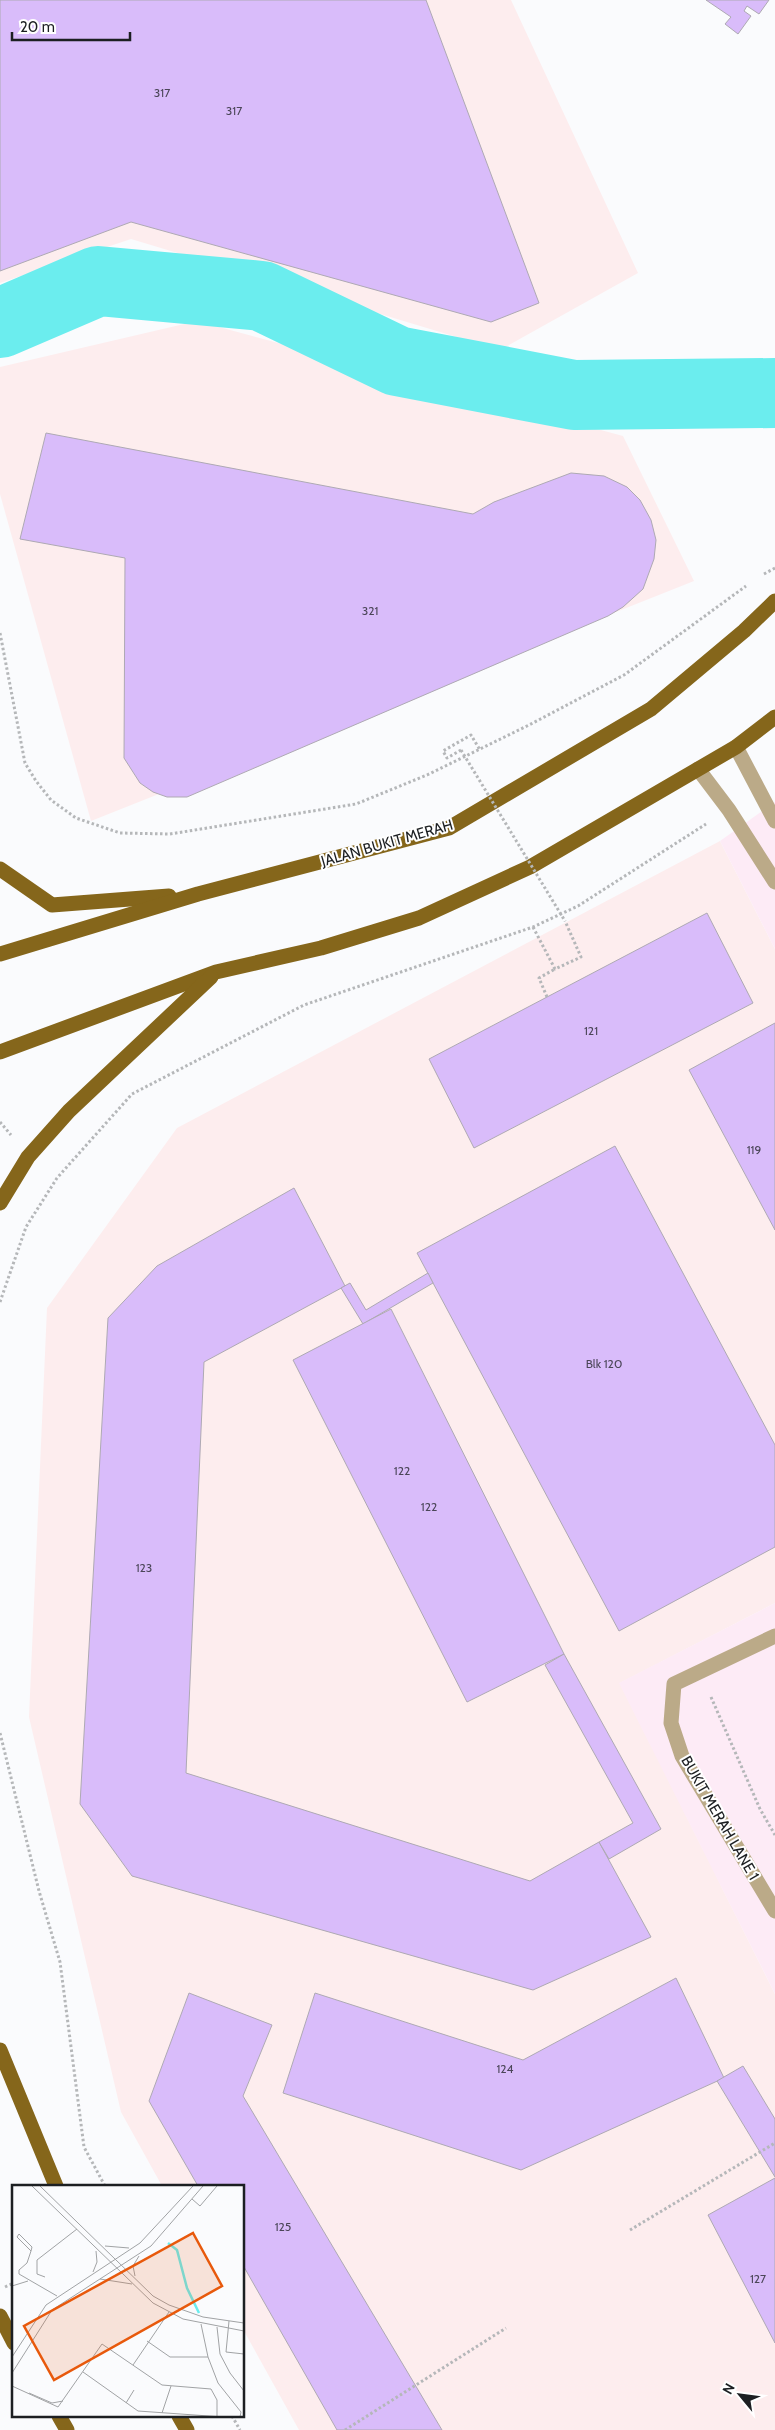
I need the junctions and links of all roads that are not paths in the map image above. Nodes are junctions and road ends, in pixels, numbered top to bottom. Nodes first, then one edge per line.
1 (775, 602) edge
2 (775, 717) edge
3 (736, 747) junction
4 (698, 769) junction
5 (775, 821) edge
6 (0, 869) edge
7 (775, 882) edge
8 (198, 894) junction
9 (0, 954) edge
10 (216, 972) junction
11 (0, 1052) edge
12 (0, 1203) edge
13 (775, 1636) edge
14 (775, 1911) edge
15 (0, 2050) edge
16 (56, 2185) edge
17 (0, 2316) edge
18 (12, 2339) edge
19 (60, 2418) edge
20 (180, 2418) edge
21 (67, 2430) edge
22 (187, 2430) edge

1 - 8 main road, JALAN BUKIT MERAH
2 - 3 main road
3 - 4 main road
3 - 5 street
4 - 7 street
4 - 10 main road
6 - 8 main road
8 - 9 main road, JALAN BUKIT MERAH
10 - 11 main road
10 - 12 main road
13 - 14 street, BUKIT MERAH LANE 1
15 - 16 main road
17 - 18 main road
19 - 21 main road
20 - 22 main road

